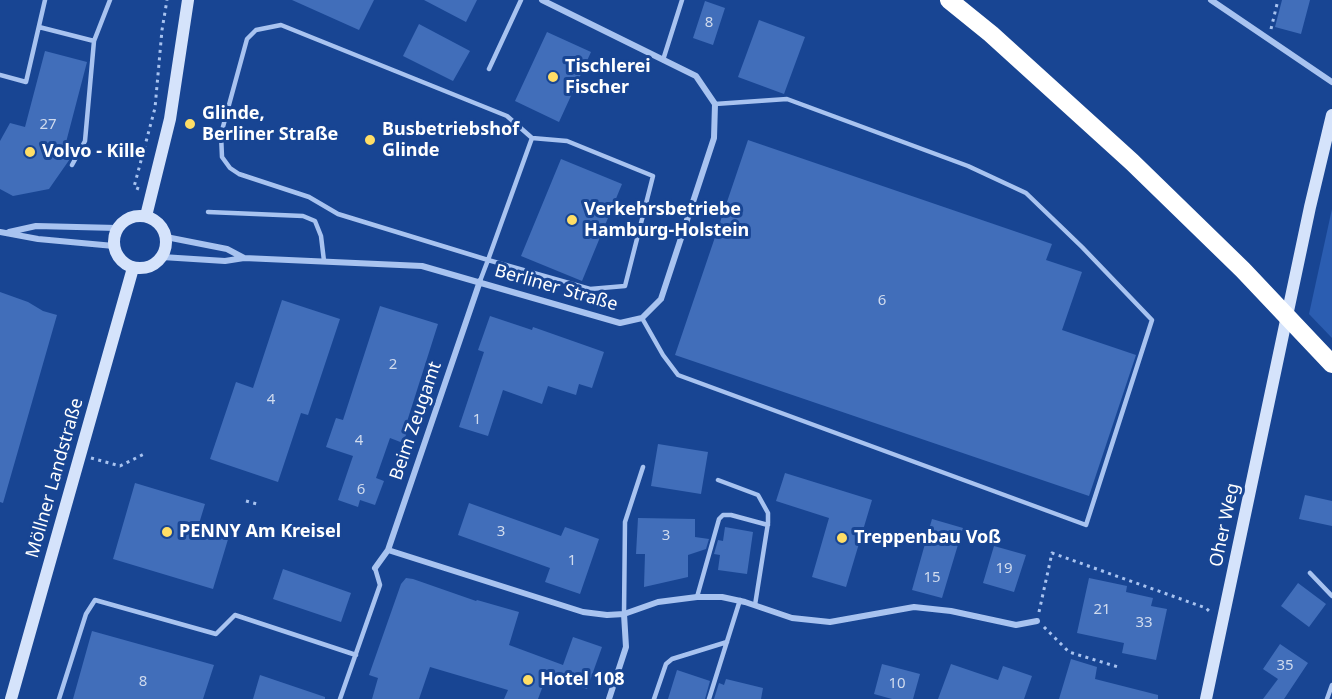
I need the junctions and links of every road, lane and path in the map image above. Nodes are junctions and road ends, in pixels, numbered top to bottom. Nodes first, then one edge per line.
1 (45, 0) edge
2 (110, 0) edge
3 (167, 0) edge
4 (188, 0) edge
5 (521, 0) edge
6 (542, 0) edge
7 (682, 0) edge
8 (949, 0) edge
9 (1211, 0) edge
10 (1278, 0) edge
11 (39, 27) junction
12 (1270, 29) dead end
13 (94, 41) junction
14 (663, 60) junction
15 (489, 69) dead end
16 (0, 75) edge
17 (1332, 82) edge
18 (715, 104) junction
19 (1332, 116) edge
20 (532, 138) junction
21 (72, 165) dead end
22 (152, 193) junction
23 (208, 212) dead end
24 (146, 216) junction
25 (117, 228) junction
26 (3, 232) edge
27 (166, 237) junction
28 (114, 246) junction
29 (162, 256) junction
30 (244, 258) junction
31 (488, 260) junction
32 (324, 261) junction
33 (133, 268) junction
34 (480, 281) junction
35 (642, 318) junction
36 (1332, 364) edge
37 (146, 453) dead end
38 (81, 456) junction
39 (643, 467) dead end
40 (718, 480) dead end
41 (246, 501) dead end
42 (257, 504) dead end
43 (768, 525) junction
44 (388, 550) junction
45 (375, 568) joint
46 (1310, 573) dead end
47 (1332, 596) edge
48 (697, 597) junction
49 (740, 600) junction
50 (755, 605) junction
51 (624, 614) junction
52 (1037, 621) junction
53 (1223, 625) junction
54 (727, 642) junction
55 (356, 655) junction
56 (1118, 667) dead end
57 (1332, 685) edge
58 (11, 699) edge
59 (58, 699) edge
60 (340, 699) edge
61 (609, 699) edge
62 (654, 699) edge
63 (709, 699) edge
64 (1206, 699) edge
65 (1327, 699) edge

1 - 11 lane
2 - 13 lane
3 - 22 path
4 - 22 main road
5 - 15 lane
6 - 14 street
7 - 14 lane
8 - 36 highway
9 - 17 street
10 - 12 path
11 - 13 lane
11 - 16 lane
13 - 21 lane
14 - 18 street
18 - 35 street
18 - 35 lane
19 - 53 main road, Oher Weg
20 - 31 lane
20 - 31 lane
20 - 31 lane
22 - 24 main road
23 - 32 lane
24 - 25 main road
24 - 27 main road
25 - 26 street
25 - 28 main road
26 - 28 street
27 - 29 main road
27 - 30 street, Berliner Straße
28 - 33 main road
29 - 30 street, Berliner Straße
29 - 33 main road
30 - 32 street, Berliner Straße
31 - 34 lane
32 - 34 street, Berliner Straße
33 - 38 main road, Möllner Landstraße
34 - 35 street, Berliner Straße
34 - 44 street, Beim Zeugamt
37 - 38 path
38 - 58 main road, Möllner Landstraße
39 - 51 lane
40 - 43 lane
41 - 42 path
43 - 48 lane
43 - 50 lane
44 - 45 street, Beim Zeugamt
44 - 51 street
45 - 55 lane
46 - 47 lane
48 - 49 street
48 - 51 street
49 - 50 street
49 - 54 lane
50 - 52 street
51 - 61 street
52 - 53 path
52 - 56 path
53 - 64 main road, Oher Weg
54 - 62 lane
54 - 63 lane
55 - 59 lane
55 - 60 lane
57 - 65 lane

